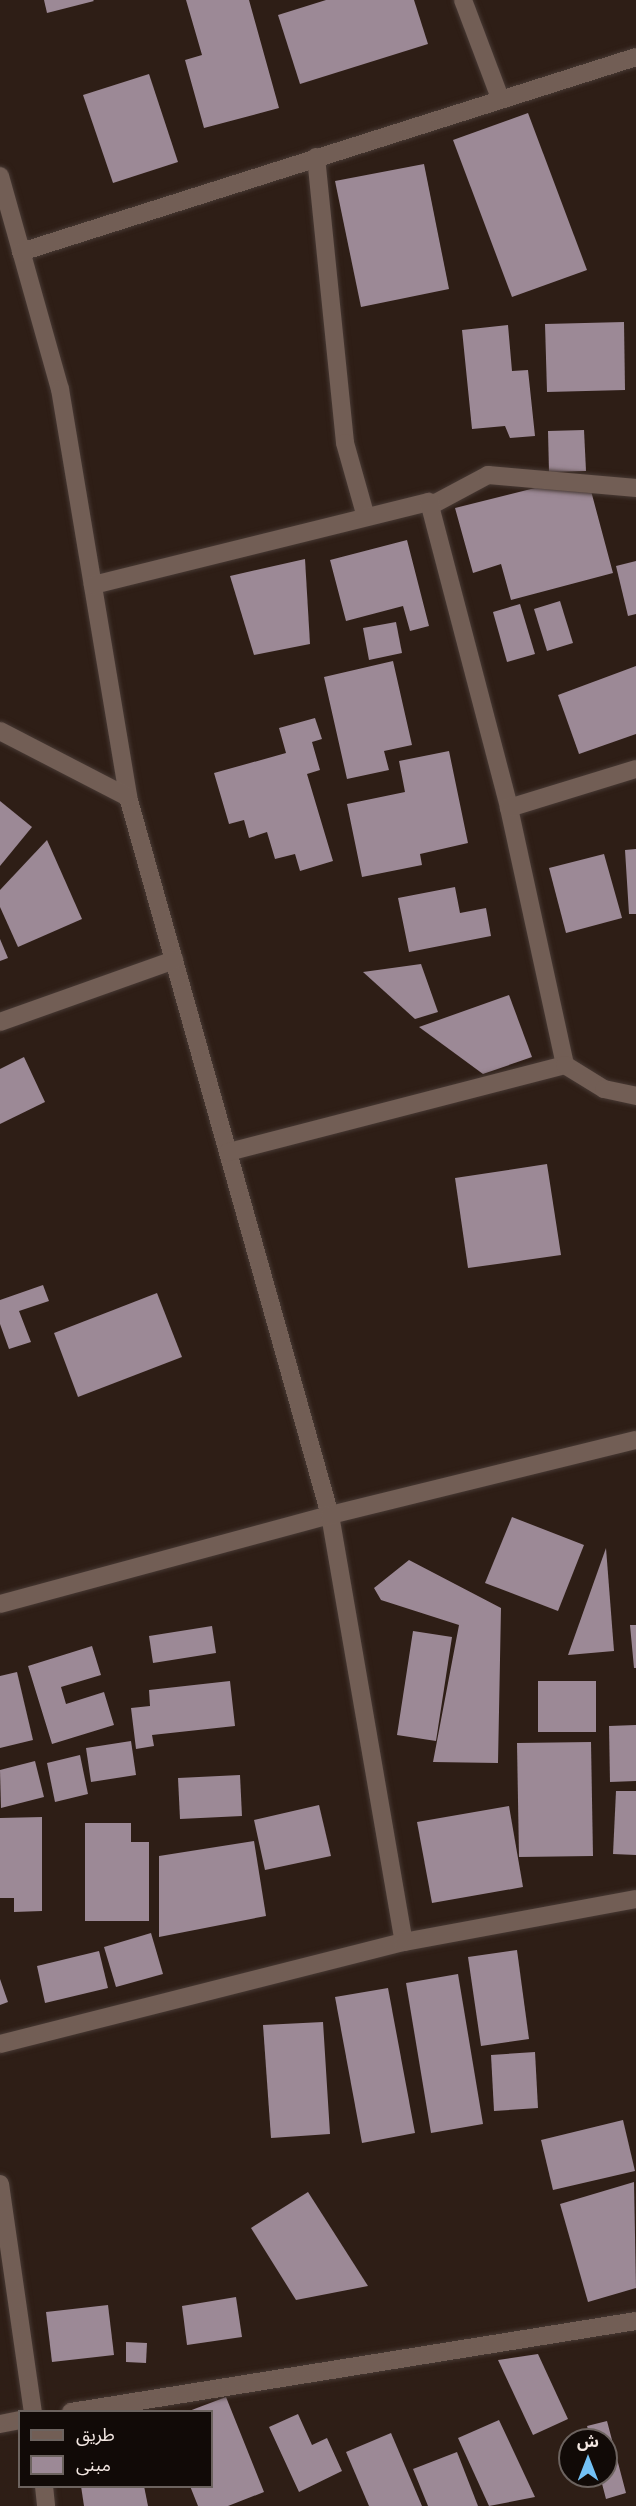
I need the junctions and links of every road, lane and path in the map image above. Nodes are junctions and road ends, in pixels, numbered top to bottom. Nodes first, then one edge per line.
1 (463, 0) edge
2 (636, 57) edge
3 (500, 98) junction
4 (316, 157) junction
5 (0, 176) edge
6 (21, 252) junction
7 (636, 488) edge
8 (430, 506) junction
9 (366, 517) junction
10 (93, 585) junction
11 (0, 731) edge
12 (636, 769) edge
13 (129, 797) junction
14 (509, 808) junction
15 (174, 960) junction
16 (0, 1022) edge
17 (566, 1065) junction
18 (636, 1096) edge
19 (228, 1152) junction
20 (636, 1440) edge
21 (330, 1515) junction
22 (0, 1604) edge
23 (636, 1899) edge
24 (404, 1942) junction
25 (0, 2044) edge
26 (0, 2184) edge
27 (636, 2321) edge
28 (33, 2410) edge
29 (83, 2410) edge
30 (18, 2420) edge
31 (0, 2424) edge
32 (44, 2488) edge
33 (46, 2506) edge

1 - 3 street
2 - 3 street
3 - 4 street
4 - 6 street
4 - 9 street
5 - 6 street
6 - 10 street
7 - 8 street
8 - 9 street
8 - 14 street
9 - 10 street
10 - 13 street
11 - 13 street
12 - 14 street
13 - 15 street
14 - 17 street
15 - 16 street
15 - 19 street
17 - 18 street
17 - 19 street
19 - 21 street
20 - 21 street
21 - 22 street
21 - 24 street
23 - 24 street
24 - 25 street
26 - 28 street
27 - 29 street
30 - 31 street
32 - 33 street

